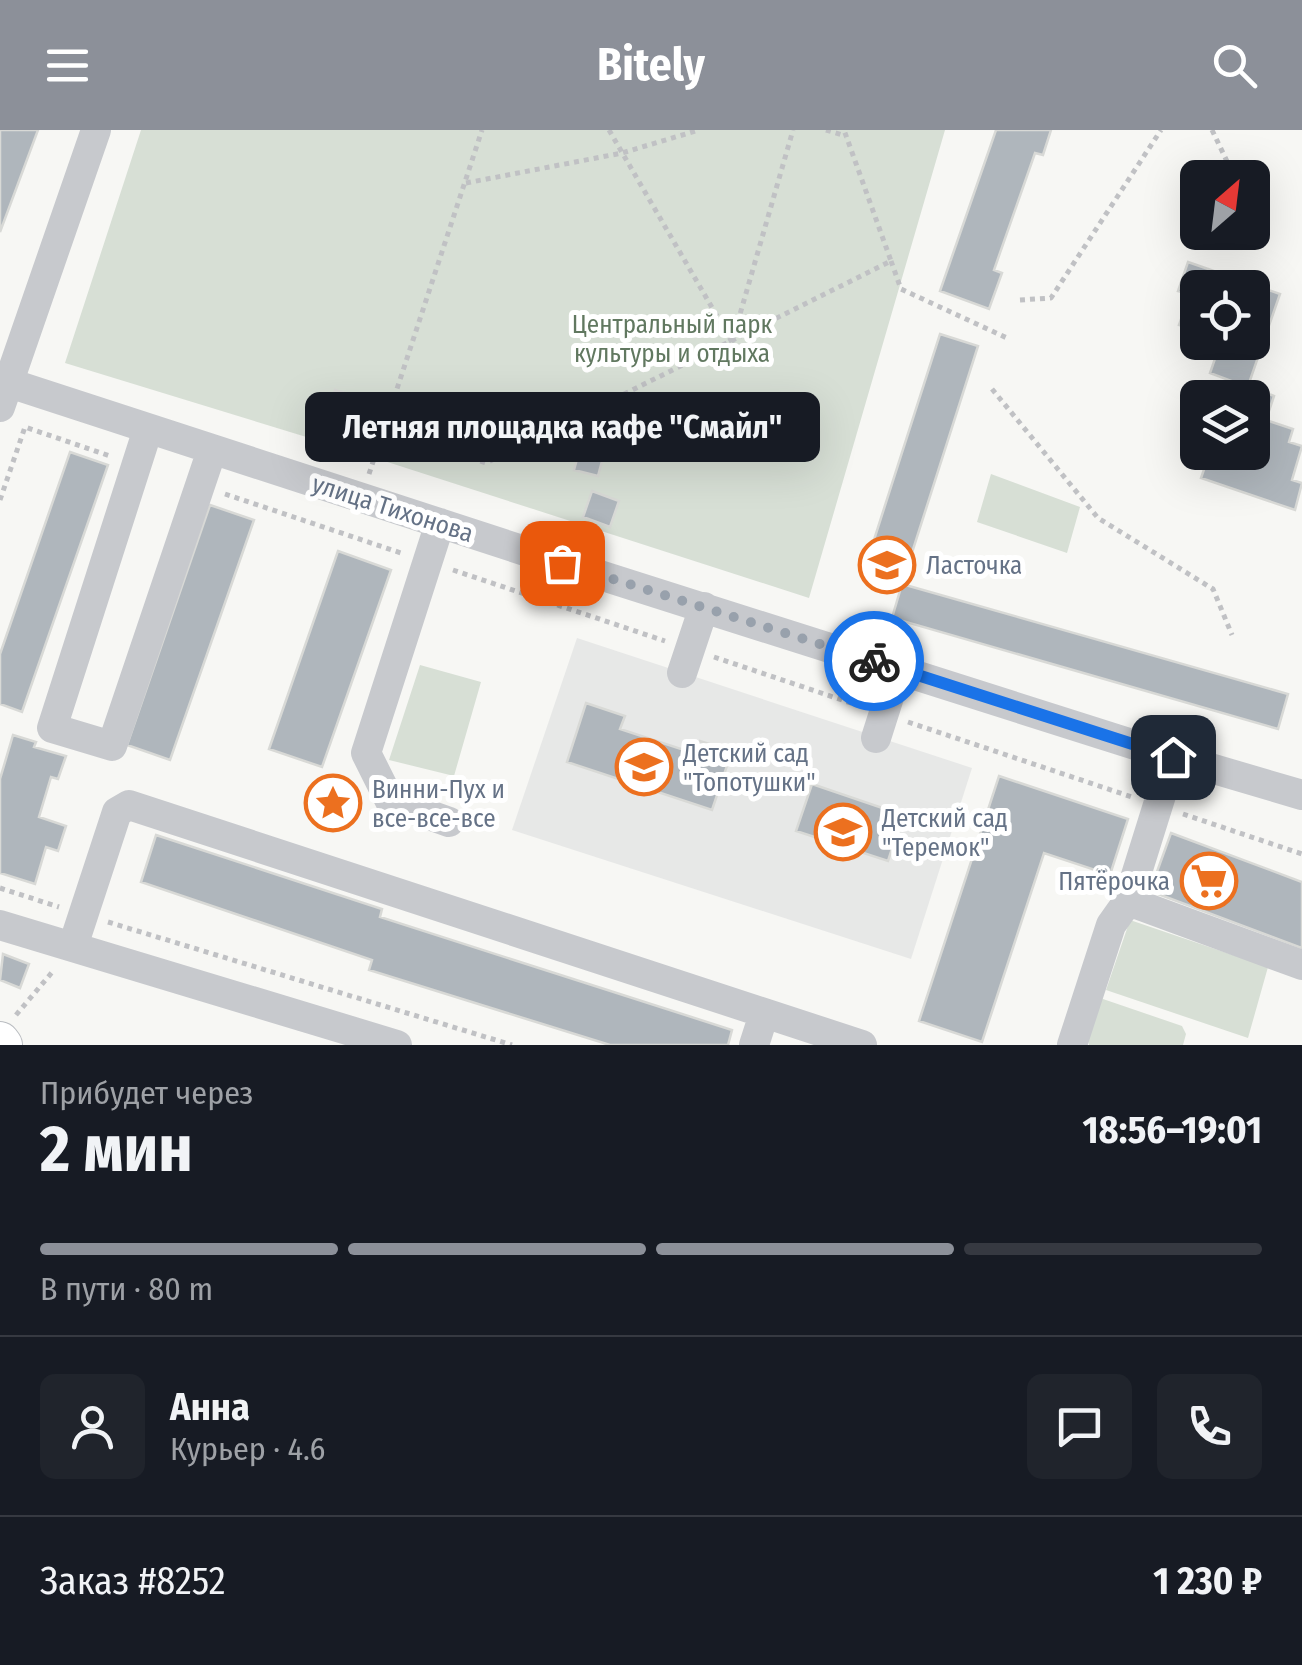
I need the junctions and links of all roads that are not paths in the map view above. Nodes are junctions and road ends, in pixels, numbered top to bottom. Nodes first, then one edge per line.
1 (96, 130) edge
2 (3, 390) edge
3 (148, 428) junction
4 (212, 450) junction
5 (440, 523) junction
6 (704, 608) junction
7 (898, 669) junction
8 (682, 673) dead end
9 (876, 738) dead end
10 (1173, 757) junction
11 (1302, 795) edge
12 (449, 822) dead end
13 (1128, 901) junction
14 (0, 925) edge
15 (73, 946) junction
16 (1302, 965) edge
17 (764, 1014) junction
18 (397, 1045) edge
19 (754, 1045) edge
20 (862, 1045) edge
21 (1072, 1045) edge

1 - 2 street
2 - 3 street, улица Тихонова
3 - 4 street, улица Тихонова
3 - 4 street
4 - 5 street, улица Тихонова
5 - 6 street, улица Тихонова
5 - 12 street
6 - 7 street, улица Тихонова
6 - 8 street
7 - 9 street
7 - 10 street, улица Тихонова
10 - 11 street, улица Тихонова
10 - 13 street
13 - 16 street
13 - 21 street
14 - 15 street
15 - 17 street
15 - 18 street
17 - 19 street
17 - 20 street

